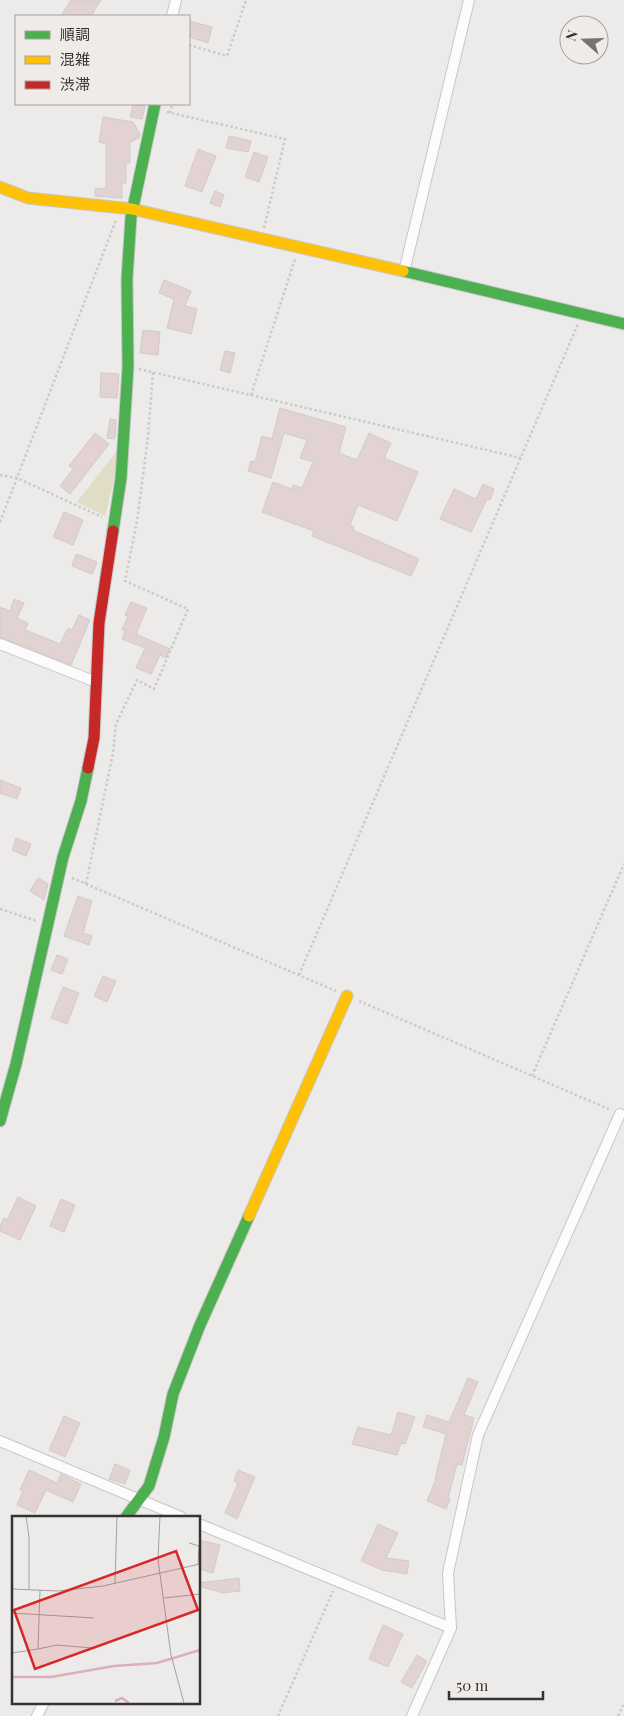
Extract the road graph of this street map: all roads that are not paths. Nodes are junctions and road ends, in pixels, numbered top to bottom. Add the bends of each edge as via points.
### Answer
1 (176, 0) edge
2 (469, 0) edge
3 (172, 15) edge
4 (154, 107) edge
5 (0, 187) edge
6 (132, 209) junction
7 (404, 272) junction
8 (624, 324) edge
9 (0, 644) edge
10 (96, 682) junction
11 (347, 996) road end
12 (620, 1114) road end
13 (0, 1121) edge
14 (0, 1441) edge
15 (138, 1500) junction
16 (127, 1516) edge
17 (178, 1516) edge
18 (200, 1524) edge
19 (451, 1628) junction
20 (43, 1704) edge
21 (38, 1716) edge
22 (412, 1716) edge

1 - 3 street
2 - 7 street
4 - 6 street
5 - 6 street via 28,198
6 - 7 street
6 - 10 street via 121,478 99,623
7 - 8 street
9 - 10 street
10 - 13 street via 94,738 81,801 59,873
11 - 15 street via 200,1325 172,1394 164,1437 149,1486
12 - 19 street via 478,1435 448,1573
14 - 15 street
15 - 16 street
15 - 17 street
18 - 19 street
19 - 22 street
20 - 21 street

